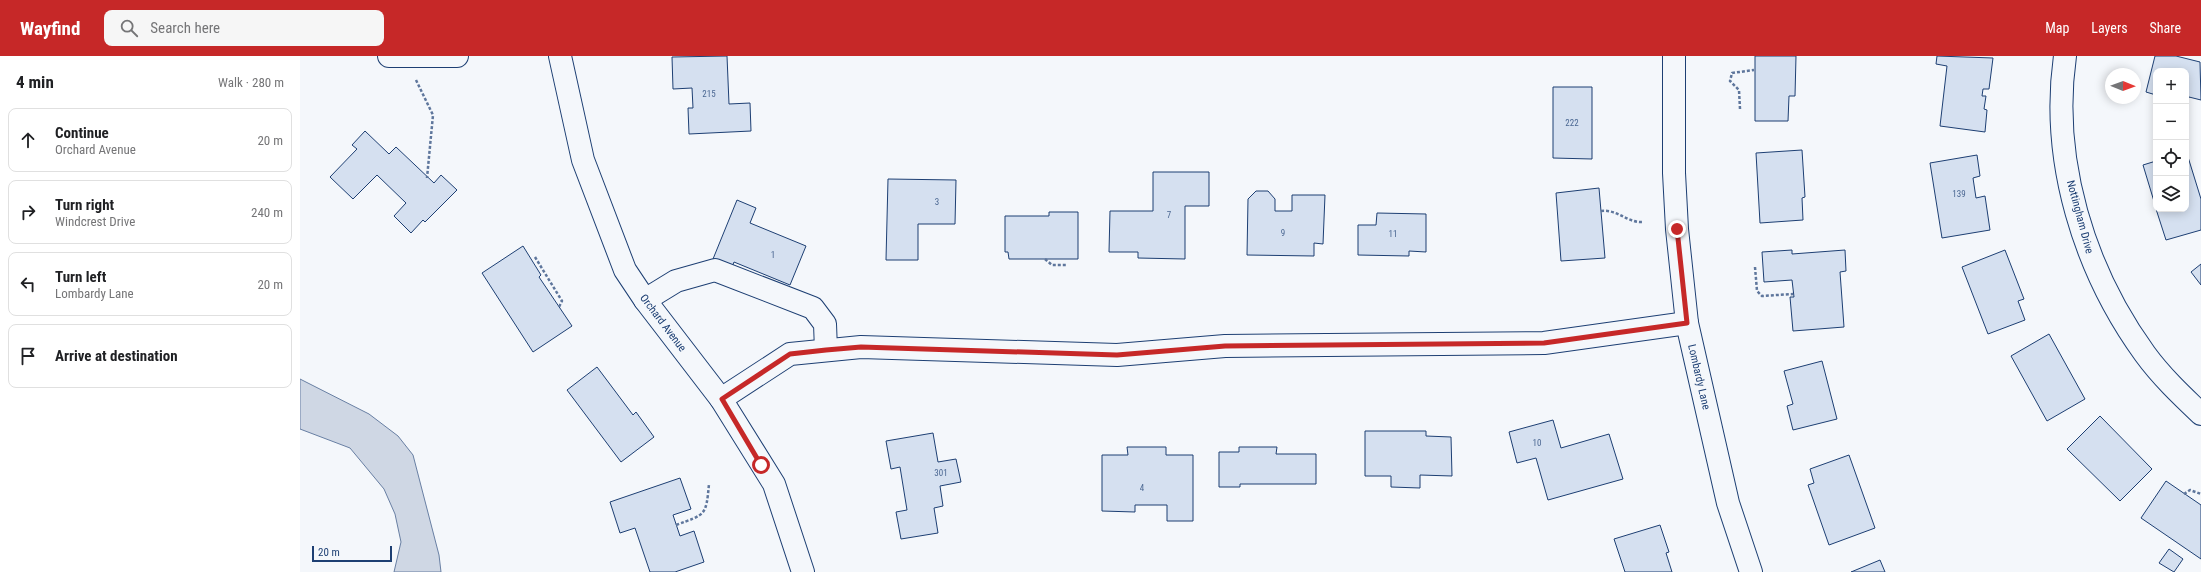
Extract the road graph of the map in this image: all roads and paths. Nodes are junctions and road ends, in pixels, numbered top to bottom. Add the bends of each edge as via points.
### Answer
1 (390, 56) edge
2 (457, 56) edge
3 (560, 56) edge
4 (1674, 56) edge
5 (2065, 56) edge
6 (414, 57) junction
7 (1754, 70) dead end
8 (1740, 108) dead end
9 (428, 178) dead end
10 (1601, 210) dead end
11 (1643, 222) dead end
12 (535, 257) dead end
13 (1044, 259) dead end
14 (1067, 265) dead end
15 (1755, 267) dead end
16 (1793, 294) dead end
17 (645, 300) junction
18 (559, 307) dead end
19 (1687, 323) junction
20 (826, 350) junction
21 (722, 399) junction
22 (2201, 414) edge
23 (709, 484) dead end
24 (2184, 494) dead end
25 (2201, 494) edge
26 (676, 525) dead end
27 (803, 572) edge
28 (1751, 572) edge

1 - 6 street
2 - 6 street
3 - 17 street, Orchard Avenue via 583,160 625,270
4 - 19 street, Lombardy Lane via 1677,229
5 - 22 street, Nottingham Drive via 2062,86 2067,167 2082,232 2091,258 2102,284 2145,354
6 - 9 path via 415,79 433,115
7 - 8 path via 1732,73 1730,81 1739,90
10 - 11 path via 1615,211 1634,222
12 - 18 path via 562,301
13 - 14 path via 1052,265
15 - 16 path via 1757,291 1762,296
17 - 20 street via 676,281 715,270 813,308 825,324
17 - 21 street, Orchard Avenue
19 - 20 street via 1544,343 1225,346 1117,355 861,347
19 - 28 street, Lombardy Lane via 1728,503
20 - 21 street via 790,354
21 - 27 street, Orchard Avenue via 774,484
23 - 26 path via 707,508 700,516
24 - 25 path via 2190,490

